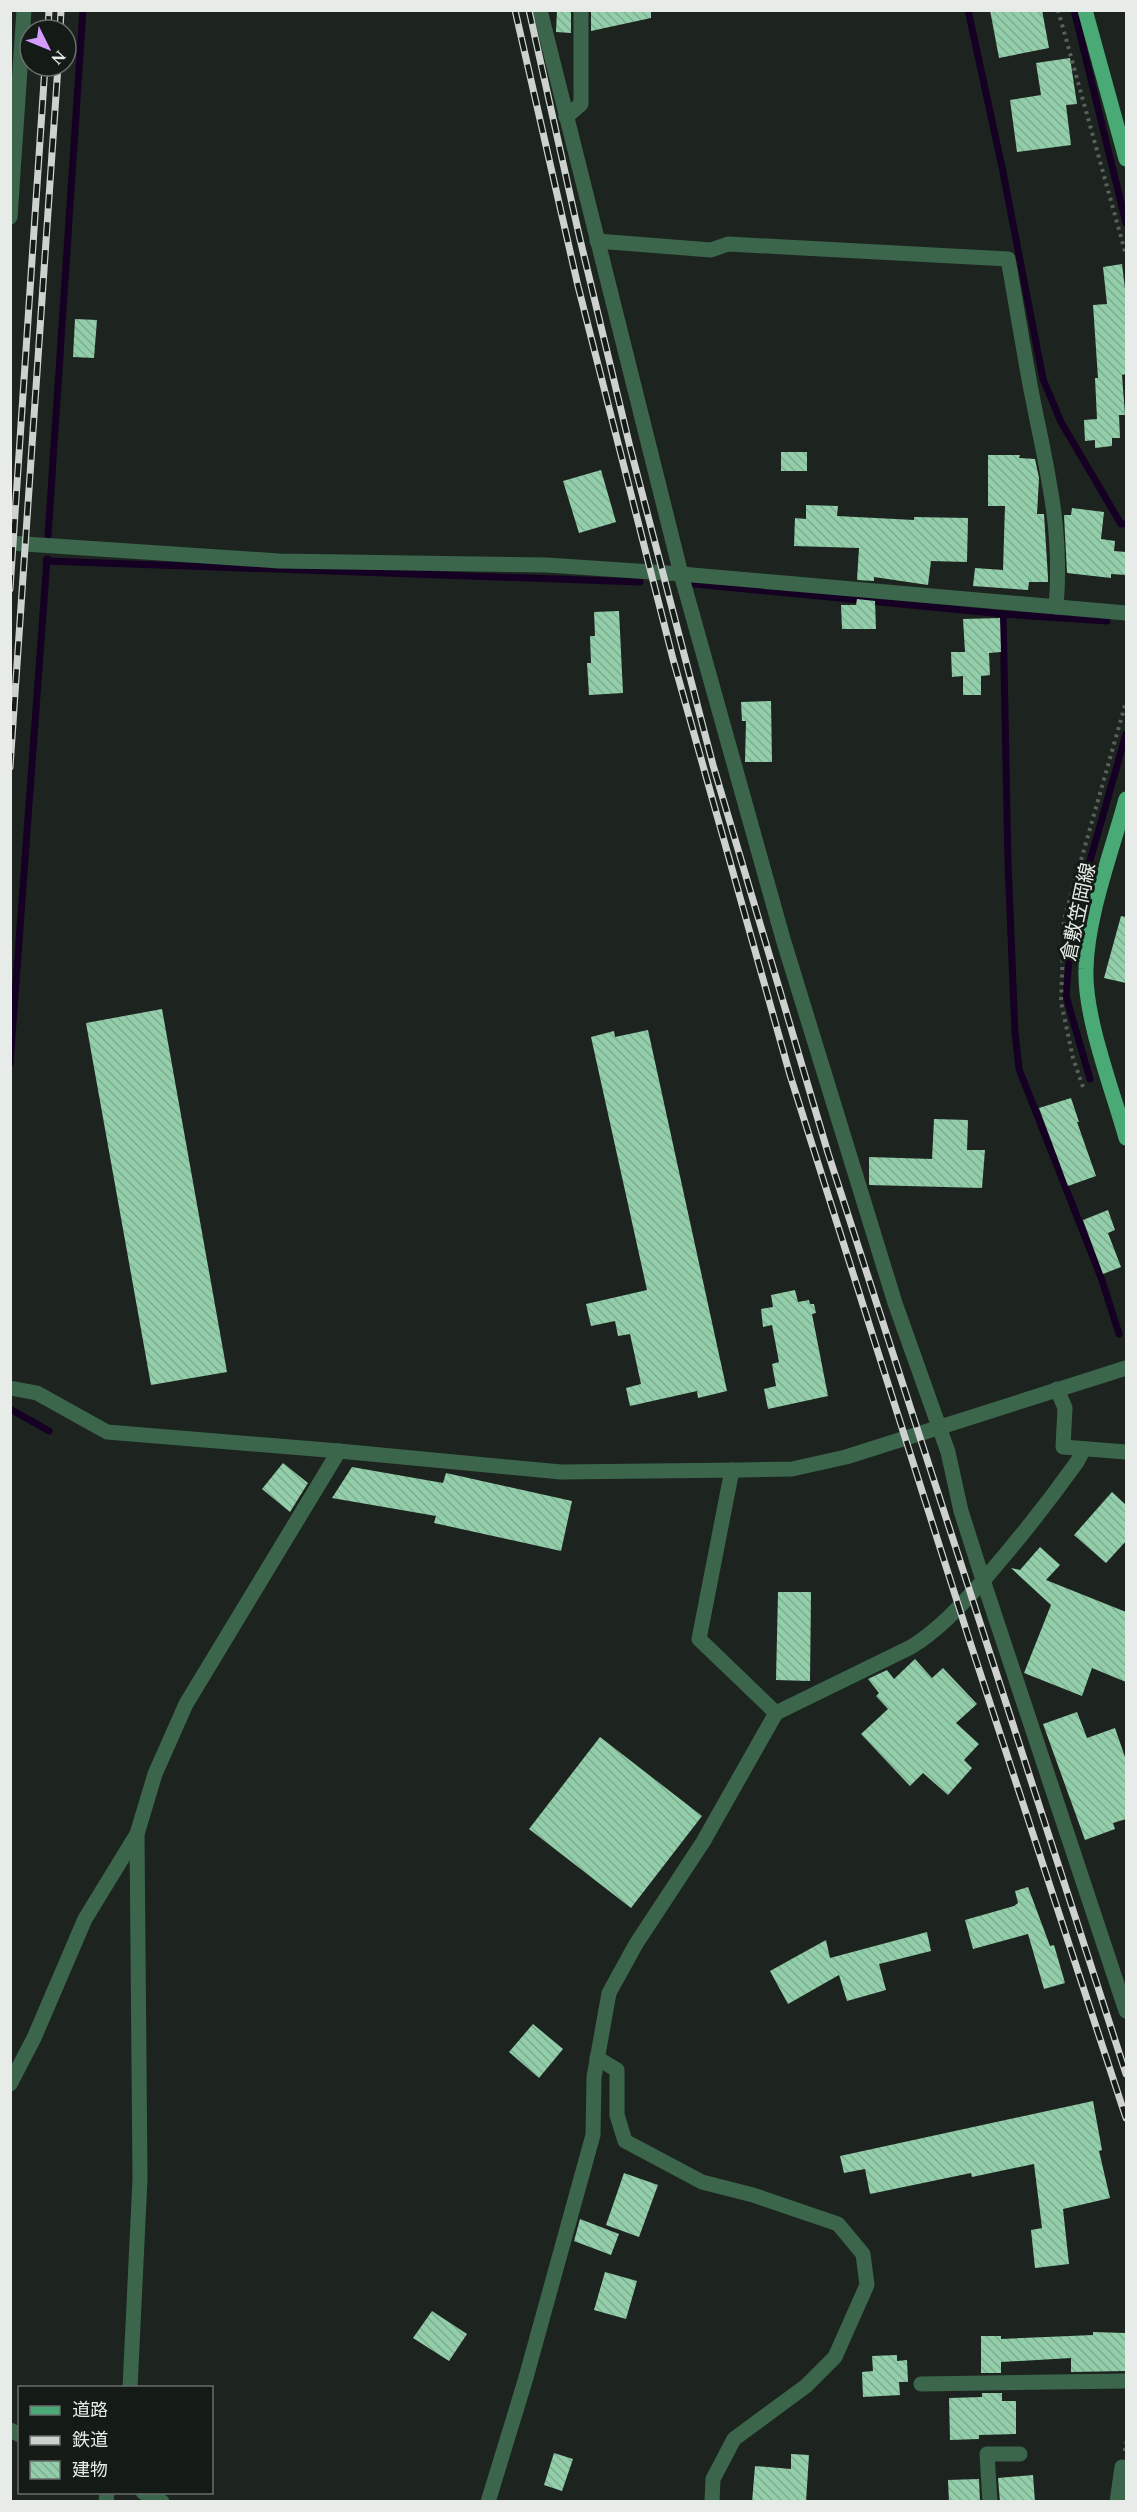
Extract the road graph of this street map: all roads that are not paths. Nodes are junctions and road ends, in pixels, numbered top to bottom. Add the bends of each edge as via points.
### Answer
1 (24, 10) edge
2 (540, 10) edge
3 (581, 10) edge
4 (1085, 10) edge
5 (566, 117) junction
6 (1126, 159) edge
7 (10, 217) edge
8 (597, 241) junction
9 (10, 543) edge
10 (681, 574) junction
11 (1056, 607) junction
12 (1126, 614) edge
13 (1126, 799) edge
14 (1126, 1138) edge
15 (1126, 1368) edge
16 (10, 1388) edge
17 (1057, 1389) junction
18 (940, 1427) junction
19 (1084, 1449) junction
20 (339, 1450) junction
21 (1126, 1452) edge
22 (732, 1470) junction
23 (983, 1580) junction
24 (776, 1713) junction
25 (137, 1833) junction
26 (1126, 2012) edge
27 (597, 2058) junction
28 (10, 2084) edge
29 (1126, 2381) edge
30 (921, 2384) dead end
31 (130, 2386) edge
32 (1020, 2454) dead end
33 (1122, 2467) dead end
34 (145, 2494) edge
35 (162, 2502) edge
36 (488, 2502) edge
37 (712, 2502) edge
38 (990, 2502) edge
39 (1117, 2502) edge

1 - 7 street
2 - 5 street
3 - 5 street via 581,104
4 - 6 main road
5 - 8 street
8 - 10 street
8 - 11 street via 711,249 728,244 1008,259 1052,487 1059,576
9 - 10 street via 279,561 547,565
10 - 11 street
10 - 18 street via 786,950 895,1303
11 - 12 street
13 - 14 main road, 倉敷笠岡線 via 1093,918 1085,969 1092,1019
15 - 17 street
16 - 20 street via 37,1393 107,1432
17 - 18 street
17 - 19 street via 1065,1408 1063,1447
18 - 22 street via 846,1457 792,1469
18 - 23 street
19 - 21 street
19 - 23 street via 1046,1505
20 - 22 street via 561,1472
20 - 25 street via 186,1704 155,1774
22 - 24 street via 699,1639
23 - 24 street via 947,1621 911,1647
23 - 26 street
24 - 27 street via 703,1842 609,1993
25 - 28 street via 85,1919
25 - 31 street via 140,2179
27 - 36 street via 593,2135
27 - 37 street via 617,2070 617,2115 625,2141 702,2182 753,2194 838,2224 863,2254 867,2285 835,2357 806,2386 734,2439 713,2479
29 - 30 street
32 - 38 street via 987,2454
33 - 39 street
34 - 35 street

